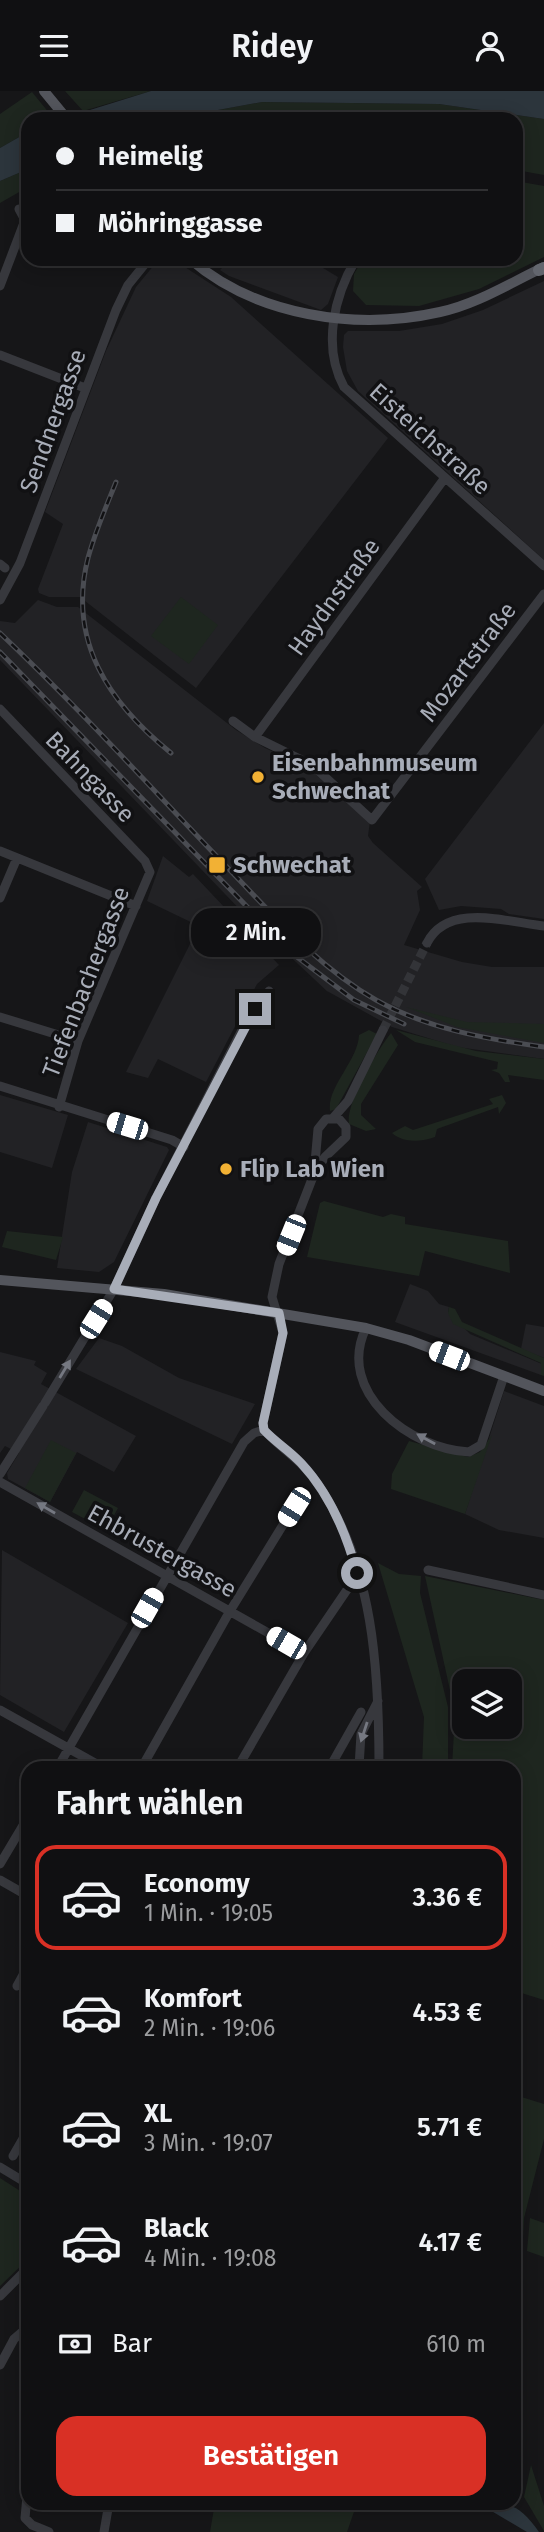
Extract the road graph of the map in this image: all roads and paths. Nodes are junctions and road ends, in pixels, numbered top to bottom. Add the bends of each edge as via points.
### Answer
1 (44, 91) edge
2 (61, 112) edge
3 (19, 209) dead end
4 (21, 213) edge
5 (21, 231) edge
6 (143, 266) edge
7 (200, 266) edge
8 (352, 266) edge
9 (542, 268) edge
10 (0, 286) edge
11 (335, 318) junction
12 (0, 355) edge
13 (85, 388) junction
14 (444, 479) junction
15 (544, 566) edge
16 (544, 594) edge
17 (0, 600) edge
18 (0, 709) edge
19 (233, 721) dead end
20 (255, 737) junction
21 (0, 851) edge
22 (17, 858) junction
23 (150, 872) joint
24 (0, 898) edge
25 (136, 906) junction
26 (544, 926) edge
27 (427, 943) tunnel mouth
28 (269, 991) dead end
29 (0, 1017) edge
30 (383, 1030) tunnel mouth
31 (78, 1041) junction
32 (0, 1086) edge
33 (348, 1101) junction
34 (59, 1107) junction
35 (333, 1118) junction
36 (343, 1123) junction
37 (318, 1138) junction
38 (184, 1147) junction
39 (335, 1147) junction
40 (314, 1174) junction
41 (0, 1280) edge
42 (114, 1289) junction
43 (279, 1313) junction
44 (366, 1328) junction
45 (504, 1376) junction
46 (544, 1391) edge
47 (264, 1430) junction
48 (0, 1474) edge
49 (0, 1482) edge
50 (294, 1507) dead end
51 (428, 1570) dead end
52 (169, 1577) junction
53 (353, 1581) dead end
54 (544, 1595) edge
55 (230, 1611) junction
56 (304, 1653) junction
57 (379, 1699) junction
58 (0, 1710) edge
59 (361, 1712) dead end
60 (69, 1749) junction
61 (62, 1761) edge
62 (91, 1761) edge
63 (145, 1761) edge
64 (241, 1761) edge
65 (333, 1761) edge
66 (359, 1761) edge
67 (379, 1761) edge
68 (21, 1829) edge
69 (0, 1864) edge
70 (0, 1880) edge
71 (21, 1892) edge
72 (21, 1979) edge
73 (17, 1986) dead end
74 (21, 2142) edge
75 (13, 2156) dead end
76 (0, 2167) edge
77 (21, 2180) edge
78 (21, 2275) edge
79 (0, 2295) edge
80 (21, 2333) edge
81 (0, 2365) edge
82 (24, 2510) edge
83 (108, 2510) edge
84 (49, 2532) edge
85 (104, 2532) edge

1 - 2 main road
3 - 4 street
5 - 10 street
6 - 13 street, Sendnergasse via 128,285
7 - 11 main road via 227,286 258,299
8 - 11 street, Eisteichstraße via 343,281
9 - 11 main road via 441,312 394,319
11 - 14 street, Eisteichstraße via 334,357 344,387
12 - 13 street
13 - 17 street, Sendnergasse via 20,563
14 - 15 street, Eisteichstraße
14 - 20 street, Haydnstraße
16 - 20 street, Mozartstraße via 372,820 312,765
18 - 23 street, Bahngasse via 145,861
19 - 20 street
21 - 22 street
22 - 24 street
22 - 25 street
23 - 25 street, Tiefenbachergasse
25 - 31 street, Tiefenbachergasse
26 - 27 street via 452,919 436,929
28 - 38 street via 241,1032
29 - 31 street
30 - 33 street
31 - 34 street, Tiefenbachergasse
32 - 34 street
33 - 35 street
33 - 36 street
34 - 38 street
35 - 36 street
35 - 37 street via 321,1123
36 - 39 street via 346,1137
37 - 39 street via 325,1146
37 - 40 street
38 - 42 street
39 - 40 street
40 - 43 street via 279,1263 272,1297
41 - 42 main road
42 - 43 main road
48 -> 42 street
43 - 44 main road
43 - 47 street via 283,1333
44 - 45 main road
45 -> 44 street via 481,1445 469,1452 438,1446 383,1414 369,1396 357,1349
45 - 46 main road
47 - 52 street via 244,1442
47 - 57 street via 317,1482 345,1532 368,1614
52 -> 49 street, Ehbrustergasse
50 - 55 street
51 - 54 street
52 - 55 street, Ehbrustergasse
52 - 60 street via 160,1585
53 - 56 street
55 - 56 street, Ehbrustergasse
55 - 63 street
56 - 64 street
57 -> 66 street via 361,1734
57 - 67 street
58 - 60 street
59 - 65 street
60 - 61 street
60 - 62 street
68 - 69 street
70 - 71 street
72 - 73 street
74 - 75 street
76 - 77 street
78 - 79 street
80 - 81 street
82 - 84 street via 26,2521
83 - 85 street

